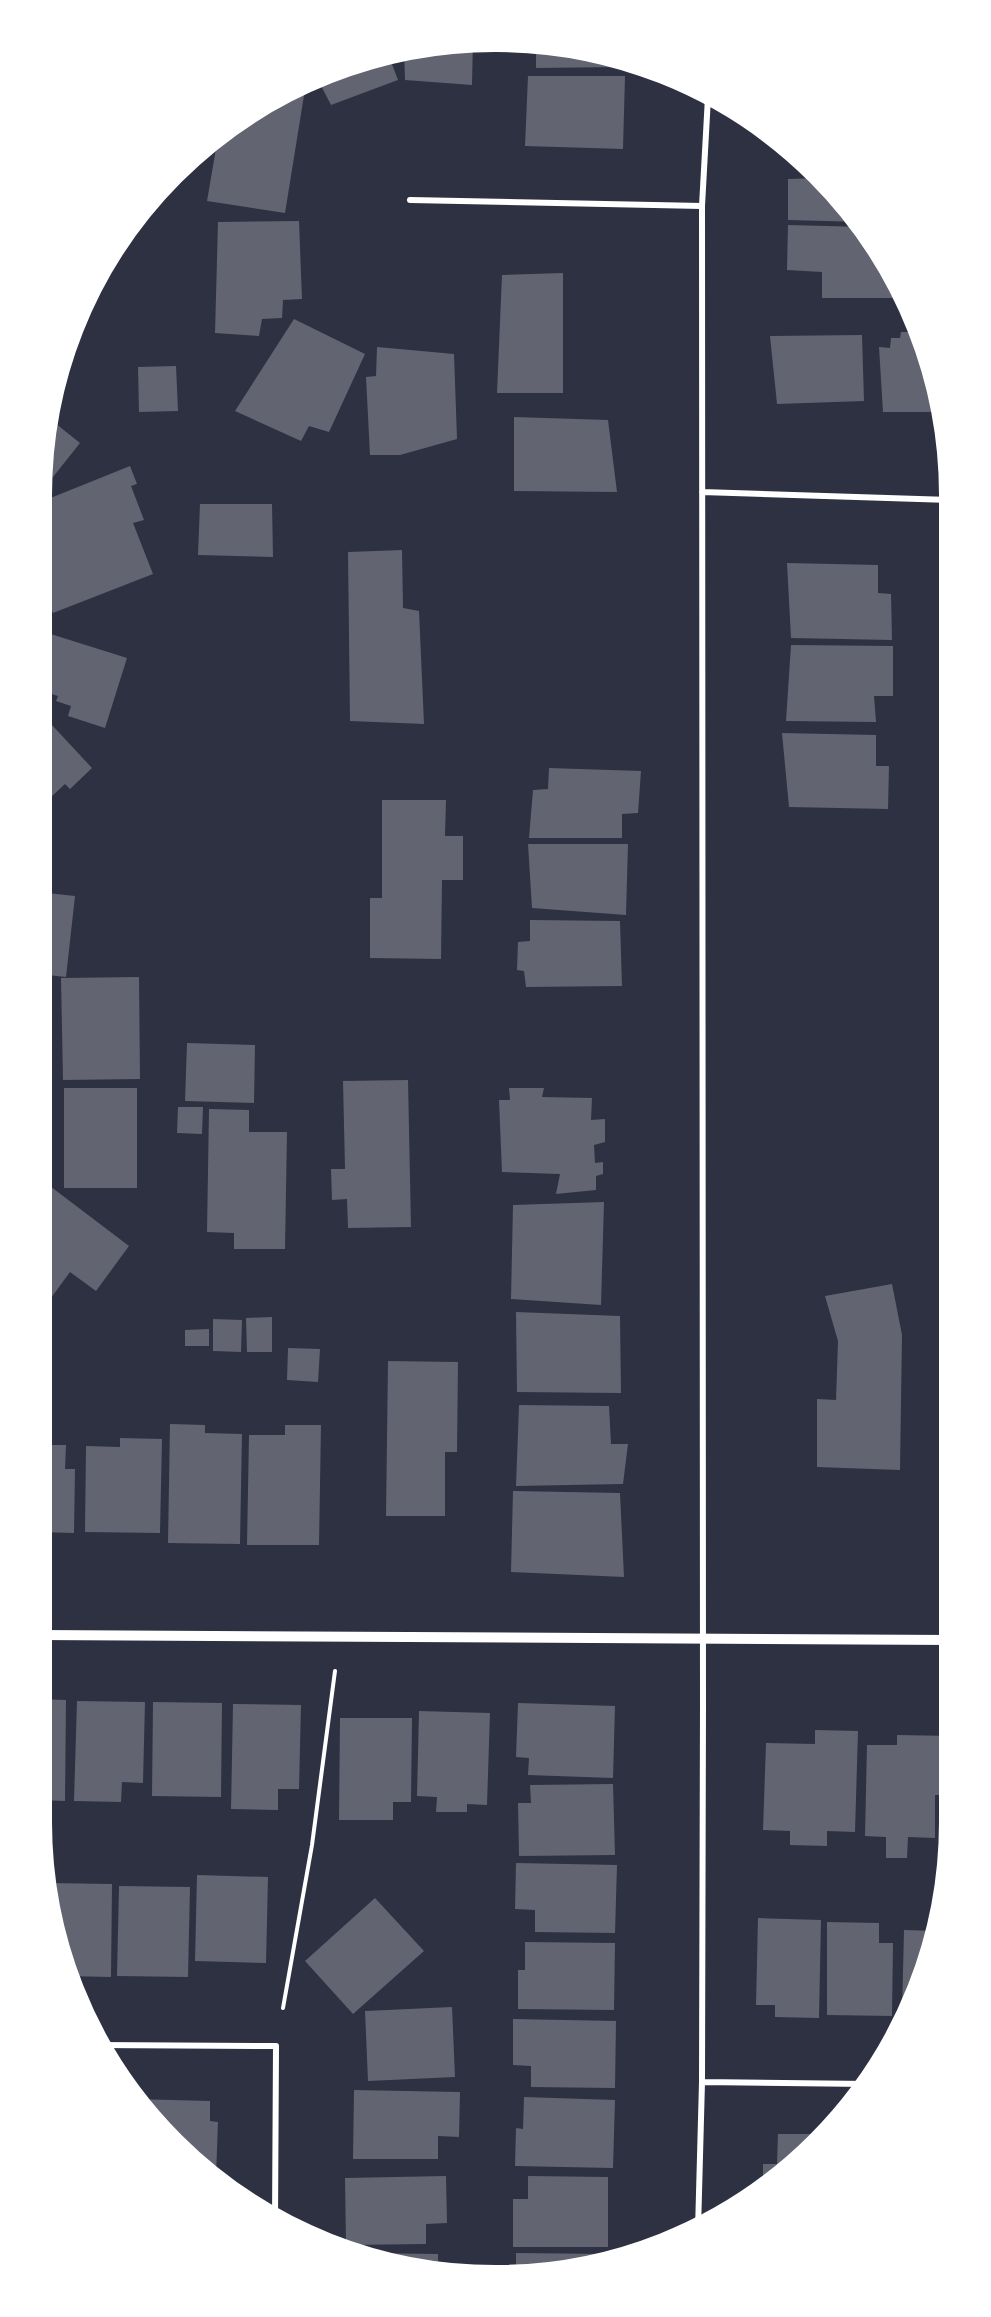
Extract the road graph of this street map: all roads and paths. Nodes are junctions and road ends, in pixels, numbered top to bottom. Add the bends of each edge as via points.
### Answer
1 (708, 102) edge
2 (410, 200) dead end
3 (702, 206) junction
4 (702, 492) junction
5 (943, 500) edge
6 (48, 1635) edge
7 (703, 1638) junction
8 (943, 1640) edge
9 (335, 1671) dead end
10 (283, 2008) dead end
11 (108, 2045) edge
12 (702, 2082) junction
13 (858, 2084) edge
14 (275, 2211) edge
15 (698, 2220) edge

1 - 3 street
2 - 3 street
3 - 4 street
4 - 5 street
4 - 7 street
6 - 7 street
7 - 8 street
7 - 12 street
9 - 10 path via 312,1845
11 - 14 street via 276,2046
12 - 13 street
12 - 15 street

